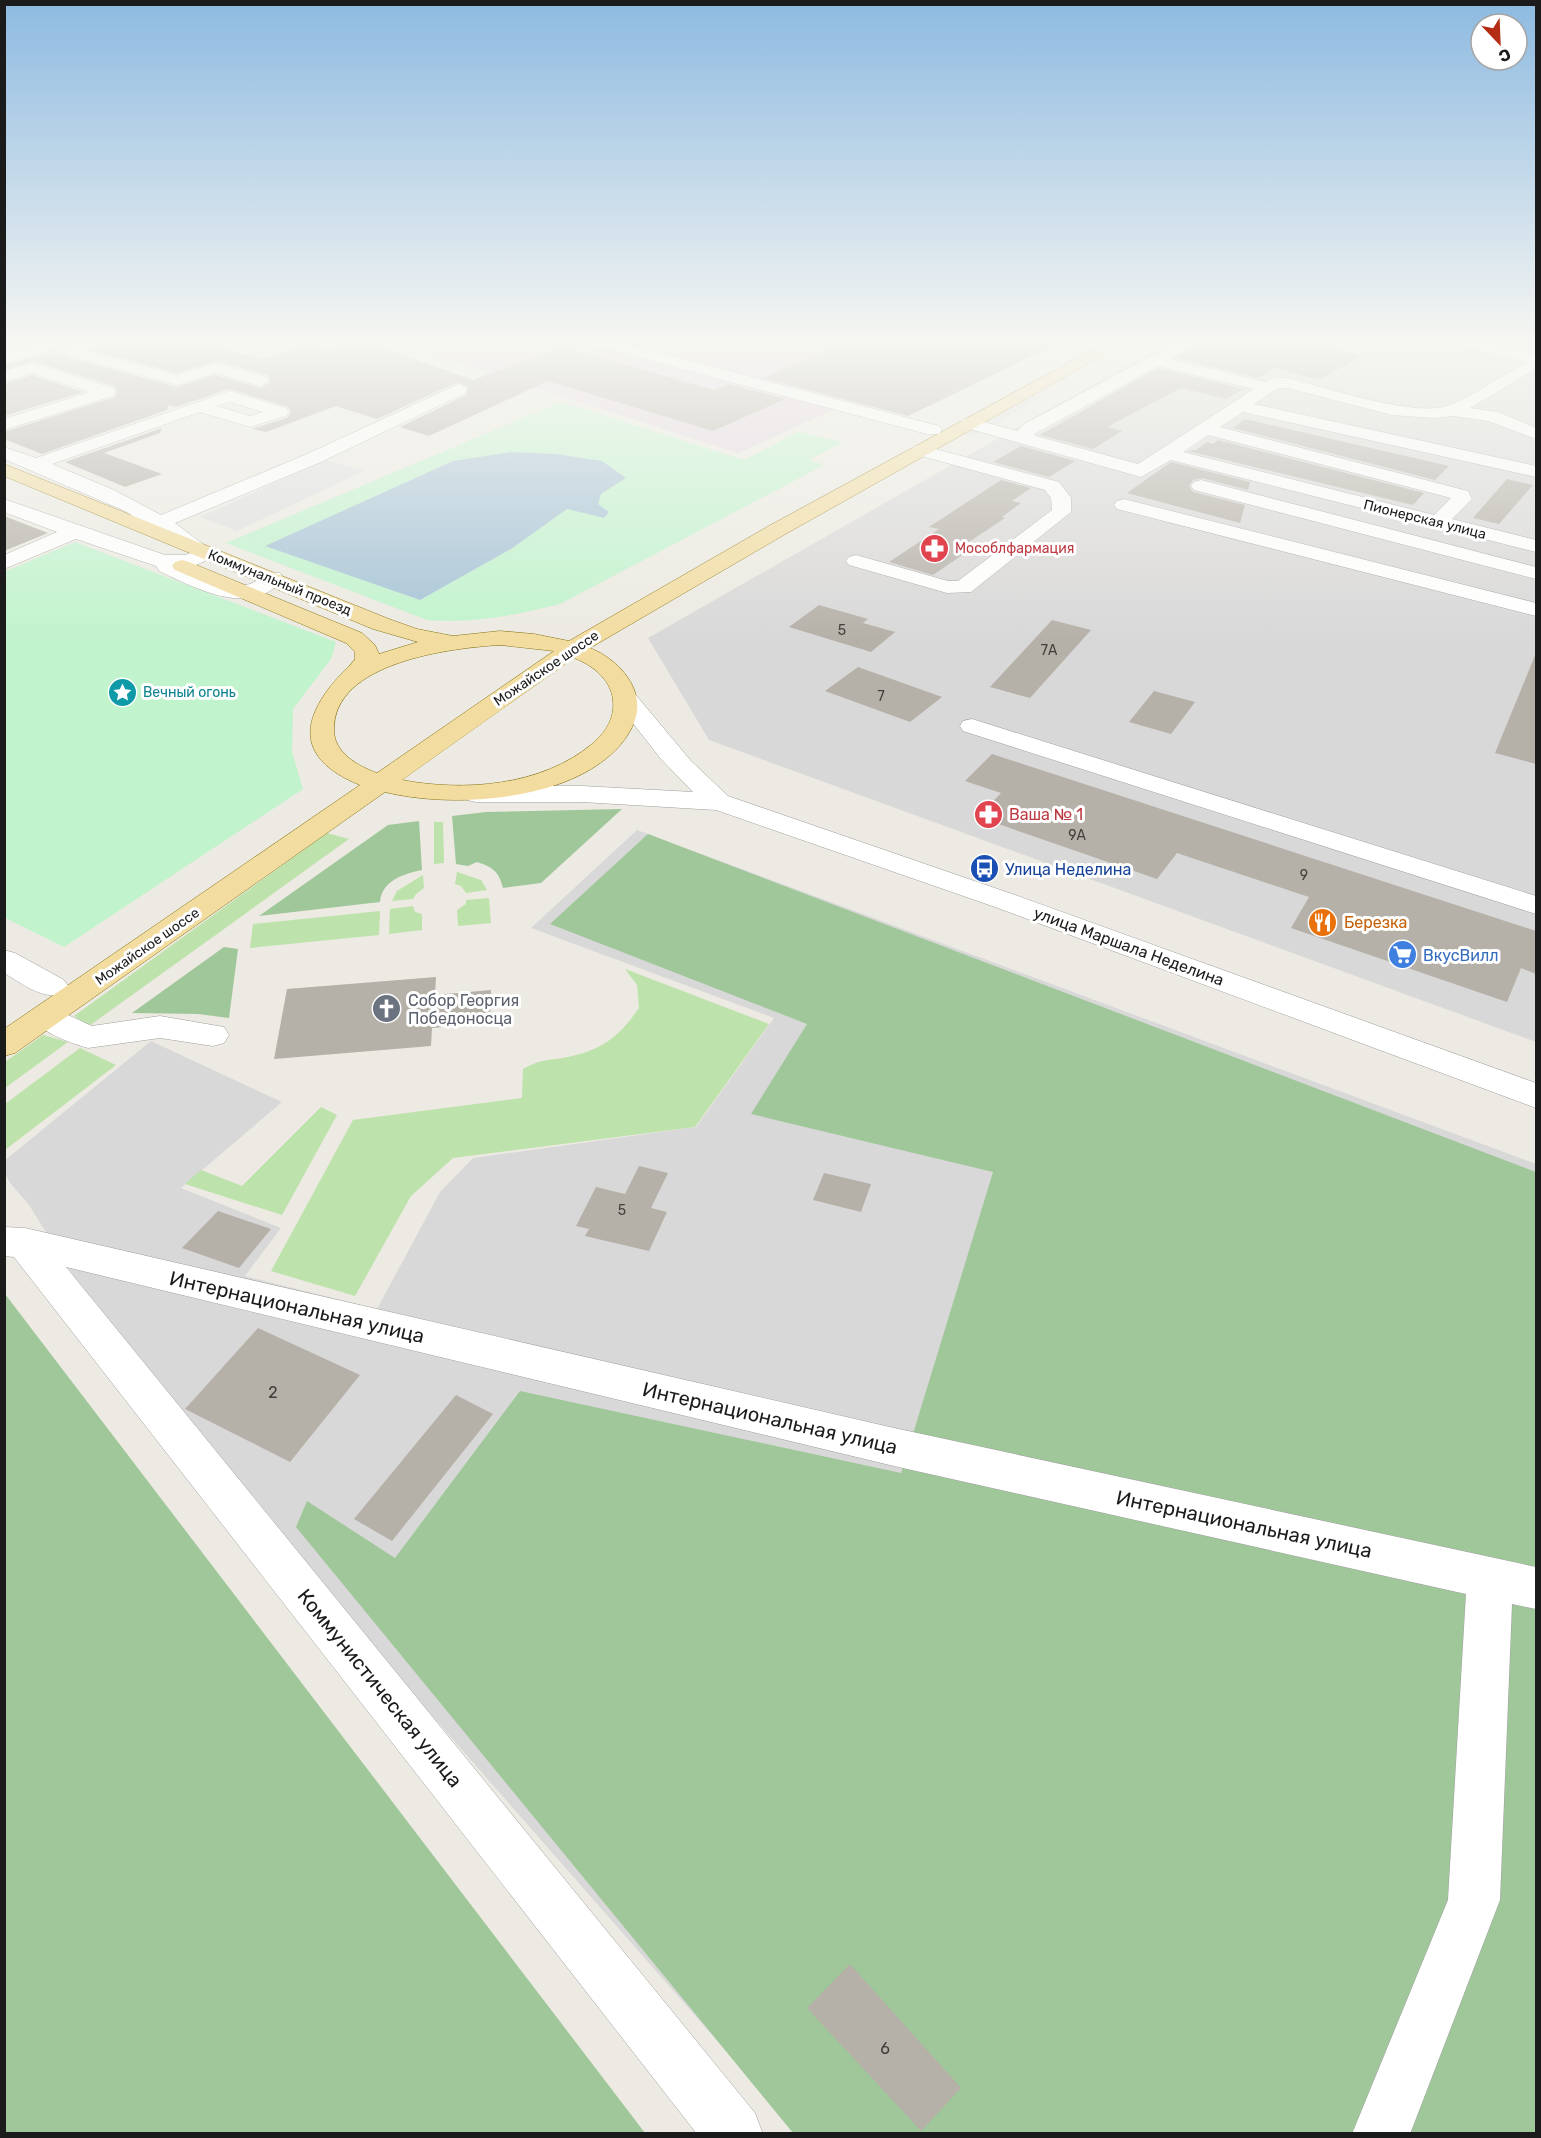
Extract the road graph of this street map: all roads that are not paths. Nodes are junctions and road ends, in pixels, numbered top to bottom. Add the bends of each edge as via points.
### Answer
1 (99, 442) edge
2 (348, 442) edge
3 (912, 442) edge
4 (935, 442) edge
5 (1041, 442) edge
6 (1186, 442) edge
7 (1255, 442) edge
8 (1403, 442) edge
9 (920, 450) junction
10 (4, 452) edge
11 (1168, 454) junction
12 (1104, 460) junction
13 (36, 464) junction
14 (4, 469) edge
15 (1141, 471) junction
16 (1536, 471) edge
17 (1163, 476) dead end
18 (1186, 482) dead end
19 (1052, 486) junction
20 (4, 489) edge
21 (4, 505) edge
22 (1124, 505) dead end
23 (161, 522) junction
24 (1438, 522) junction
25 (75, 532) junction
26 (1536, 546) edge
27 (123, 548) junction
28 (199, 548) junction
29 (169, 560) junction
30 (856, 561) dead end
31 (4, 563) edge
32 (197, 572) junction
33 (1536, 573) edge
34 (272, 578) junction
35 (242, 591) junction
36 (1536, 610) edge
37 (467, 640) junction
38 (562, 647) junction
39 (354, 677) junction
40 (626, 699) junction
41 (972, 726) dead end
42 (370, 779) junction
43 (465, 794) junction
44 (719, 802) junction
45 (1536, 905) edge
46 (4, 960) edge
47 (50, 1002) junction
48 (4, 1020) edge
49 (213, 1035) dead end
50 (4, 1045) edge
51 (1536, 1096) edge
52 (15, 1242) edge
53 (1513, 1583) edge
54 (734, 2133) edge
55 (1381, 2133) edge

1 - 13 street
2 - 23 street
3 - 38 main road, Можайское шоссе via 685,566
4 - 9 main road, Можайское шоссе
5 - 12 street
6 - 11 street
7 - 24 street via 1461,495 1462,499
8 - 16 street
9 - 19 street
9 - 38 main road, Можайское шоссе via 638,609
10 - 13 street, Коммунальный проезд
11 - 15 street
11 - 24 street, Пионерская улица
12 - 15 street
12 - 19 street
13 - 23 street, Коммунальный проезд
14 - 28 main road
15 - 17 street
18 - 33 street
19 - 30 street via 1063,504 1060,512 963,587 947,587
20 - 29 main road
21 - 25 street, Коммунальный проезд
22 - 36 street
23 - 28 street, Коммунальный проезд
24 - 26 street, Пионерская улица
25 - 27 street, Коммунальный проезд
25 - 31 street
27 - 32 street, Коммунальный проезд
27 - 35 street via 223,590
28 - 29 street via 202,554 195,559
28 - 34 main road, Коммунальный проезд
29 - 32 main road
32 - 35 main road, Коммунальный проезд
34 - 35 street via 264,586
34 - 37 main road, Коммунальный проезд via 414,635
35 - 39 main road, Коммунальный проезд via 363,644 367,660
37 - 38 main road via 500,638
37 - 39 main road via 405,652
38 - 40 main road via 607,668 620,683
38 - 42 main road, Можайское шоссе
39 - 42 main road via 332,697 321,720 324,743 340,764
40 - 43 main road via 623,720 614,734 585,761 530,783
40 - 44 street via 670,753
41 - 45 street
42 - 43 main road via 414,792
42 - 47 main road, Можайское шоссе
43 - 44 street via 582,794
44 - 51 street, улица Маршала Неделина via 1005,901
46 - 47 street
47 - 48 main road, Можайское шоссе
47 - 49 street via 88,1037 160,1027
47 - 50 main road, Можайское шоссе
52 - 53 street, Интернациональная улица via 894,1447
52 - 54 street, Коммунистическая улица
53 - 55 street via 1474,1900

